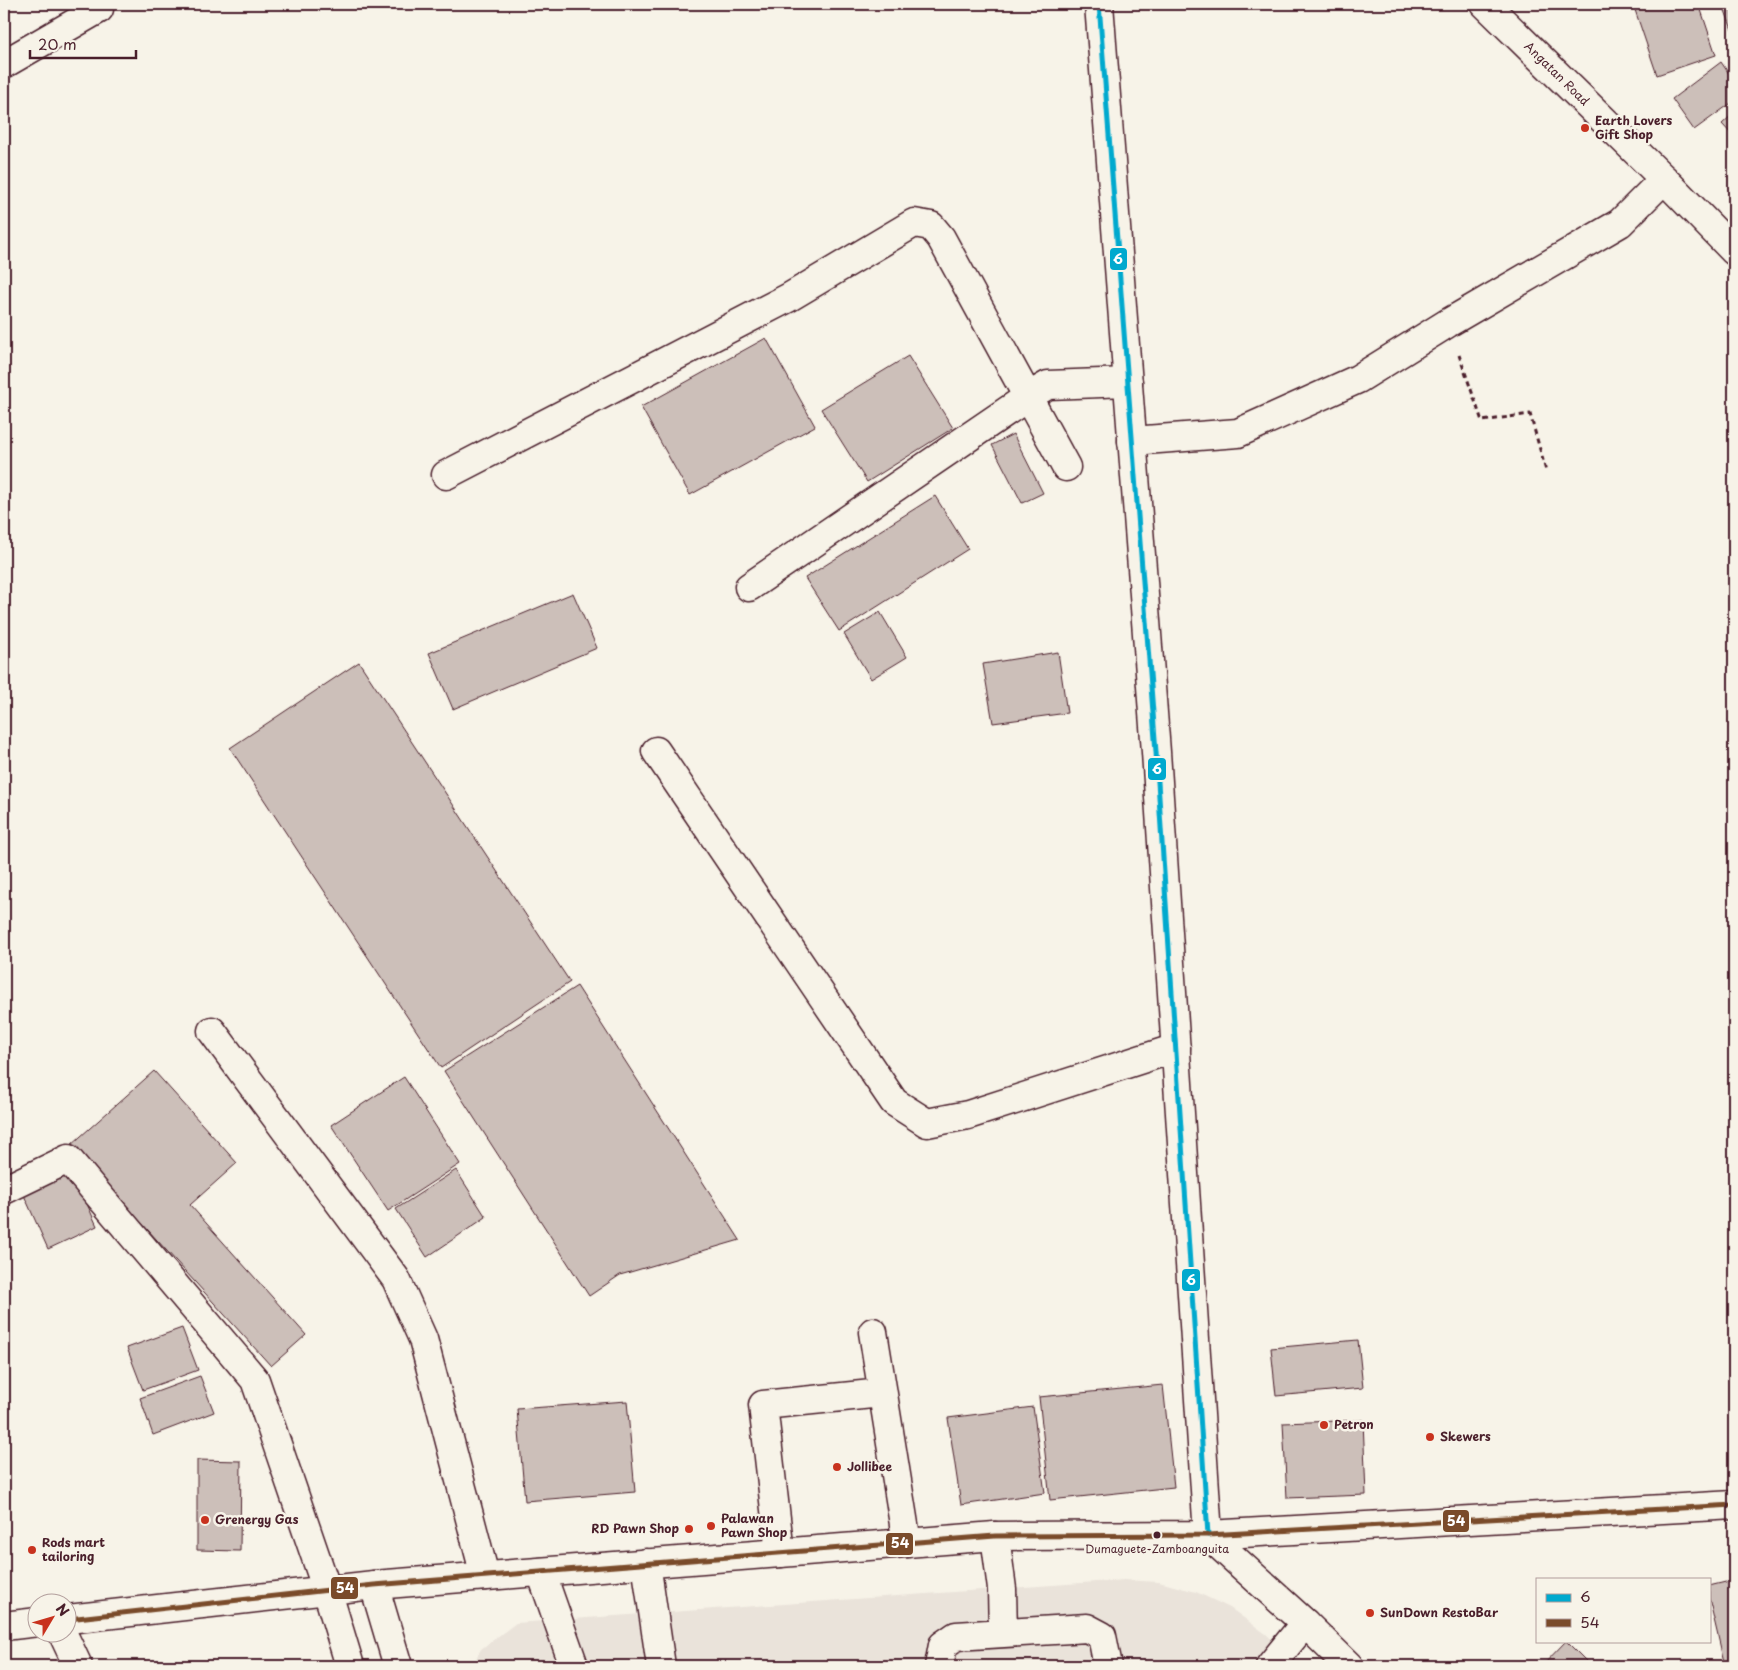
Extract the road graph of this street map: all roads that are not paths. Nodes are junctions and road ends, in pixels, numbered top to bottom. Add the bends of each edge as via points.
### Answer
1 (96, 4) edge
2 (1099, 4) edge
3 (1486, 4) edge
4 (4, 64) edge
5 (1664, 179) junction
6 (1734, 251) edge
7 (1128, 382) junction
8 (1029, 396) junction
9 (1132, 441) junction
10 (1066, 466) dead end
11 (446, 475) dead end
12 (749, 586) dead end
13 (656, 751) dead end
14 (212, 1031) dead end
15 (1176, 1048) junction
16 (4, 1190) edge
17 (873, 1332) dead end
18 (882, 1393) junction
19 (1734, 1505) edge
20 (1208, 1535) junction
21 (995, 1536) junction
22 (907, 1543) junction
23 (780, 1553) junction
24 (646, 1563) junction
25 (541, 1572) junction
26 (485, 1576) junction
27 (374, 1585) junction
28 (327, 1590) junction
29 (78, 1618) edge
30 (28, 1623) edge
31 (1305, 1623) junction
32 (4, 1626) edge
33 (1003, 1633) junction
34 (67, 1642) edge
35 (78, 1666) edge
36 (350, 1666) edge
37 (398, 1666) edge
38 (574, 1666) edge
39 (661, 1666) edge
40 (939, 1666) edge
41 (1108, 1666) edge
42 (1270, 1666) edge
43 (1349, 1666) edge

1 - 4 main road via 99,9
2 - 7 main road
3 - 5 main road, Angatan Road
5 - 6 main road, Angatan Road
5 - 9 main road via 1620,223 1358,379 1238,433
7 - 8 main road via 1048,386
7 - 9 main road
8 - 10 main road
8 - 11 main road via 941,238 931,226 914,223 788,298
8 - 12 main road
9 - 15 main road
13 - 15 main road via 894,1102 927,1124 968,1115
14 - 26 main road via 396,1279 423,1338
15 - 20 main road
16 - 28 main road via 68,1159 255,1380
17 - 18 main road
18 - 22 main road
18 - 23 main road via 763,1405
19 - 20 main road
20 - 21 main road
20 - 31 main road
21 - 22 main road
21 - 33 main road via 1002,1589
22 - 23 main road
23 - 24 main road
24 - 25 main road
24 - 39 main road
25 - 26 main road
25 - 38 main road
26 - 27 main road
27 - 28 main road
27 - 37 main road
28 - 29 main road
28 - 36 main road
30 - 32 main road
31 - 42 main road
31 - 43 main road
33 - 40 main road via 956,1636 943,1645
33 - 41 main road via 1088,1628 1102,1636
34 - 35 main road

